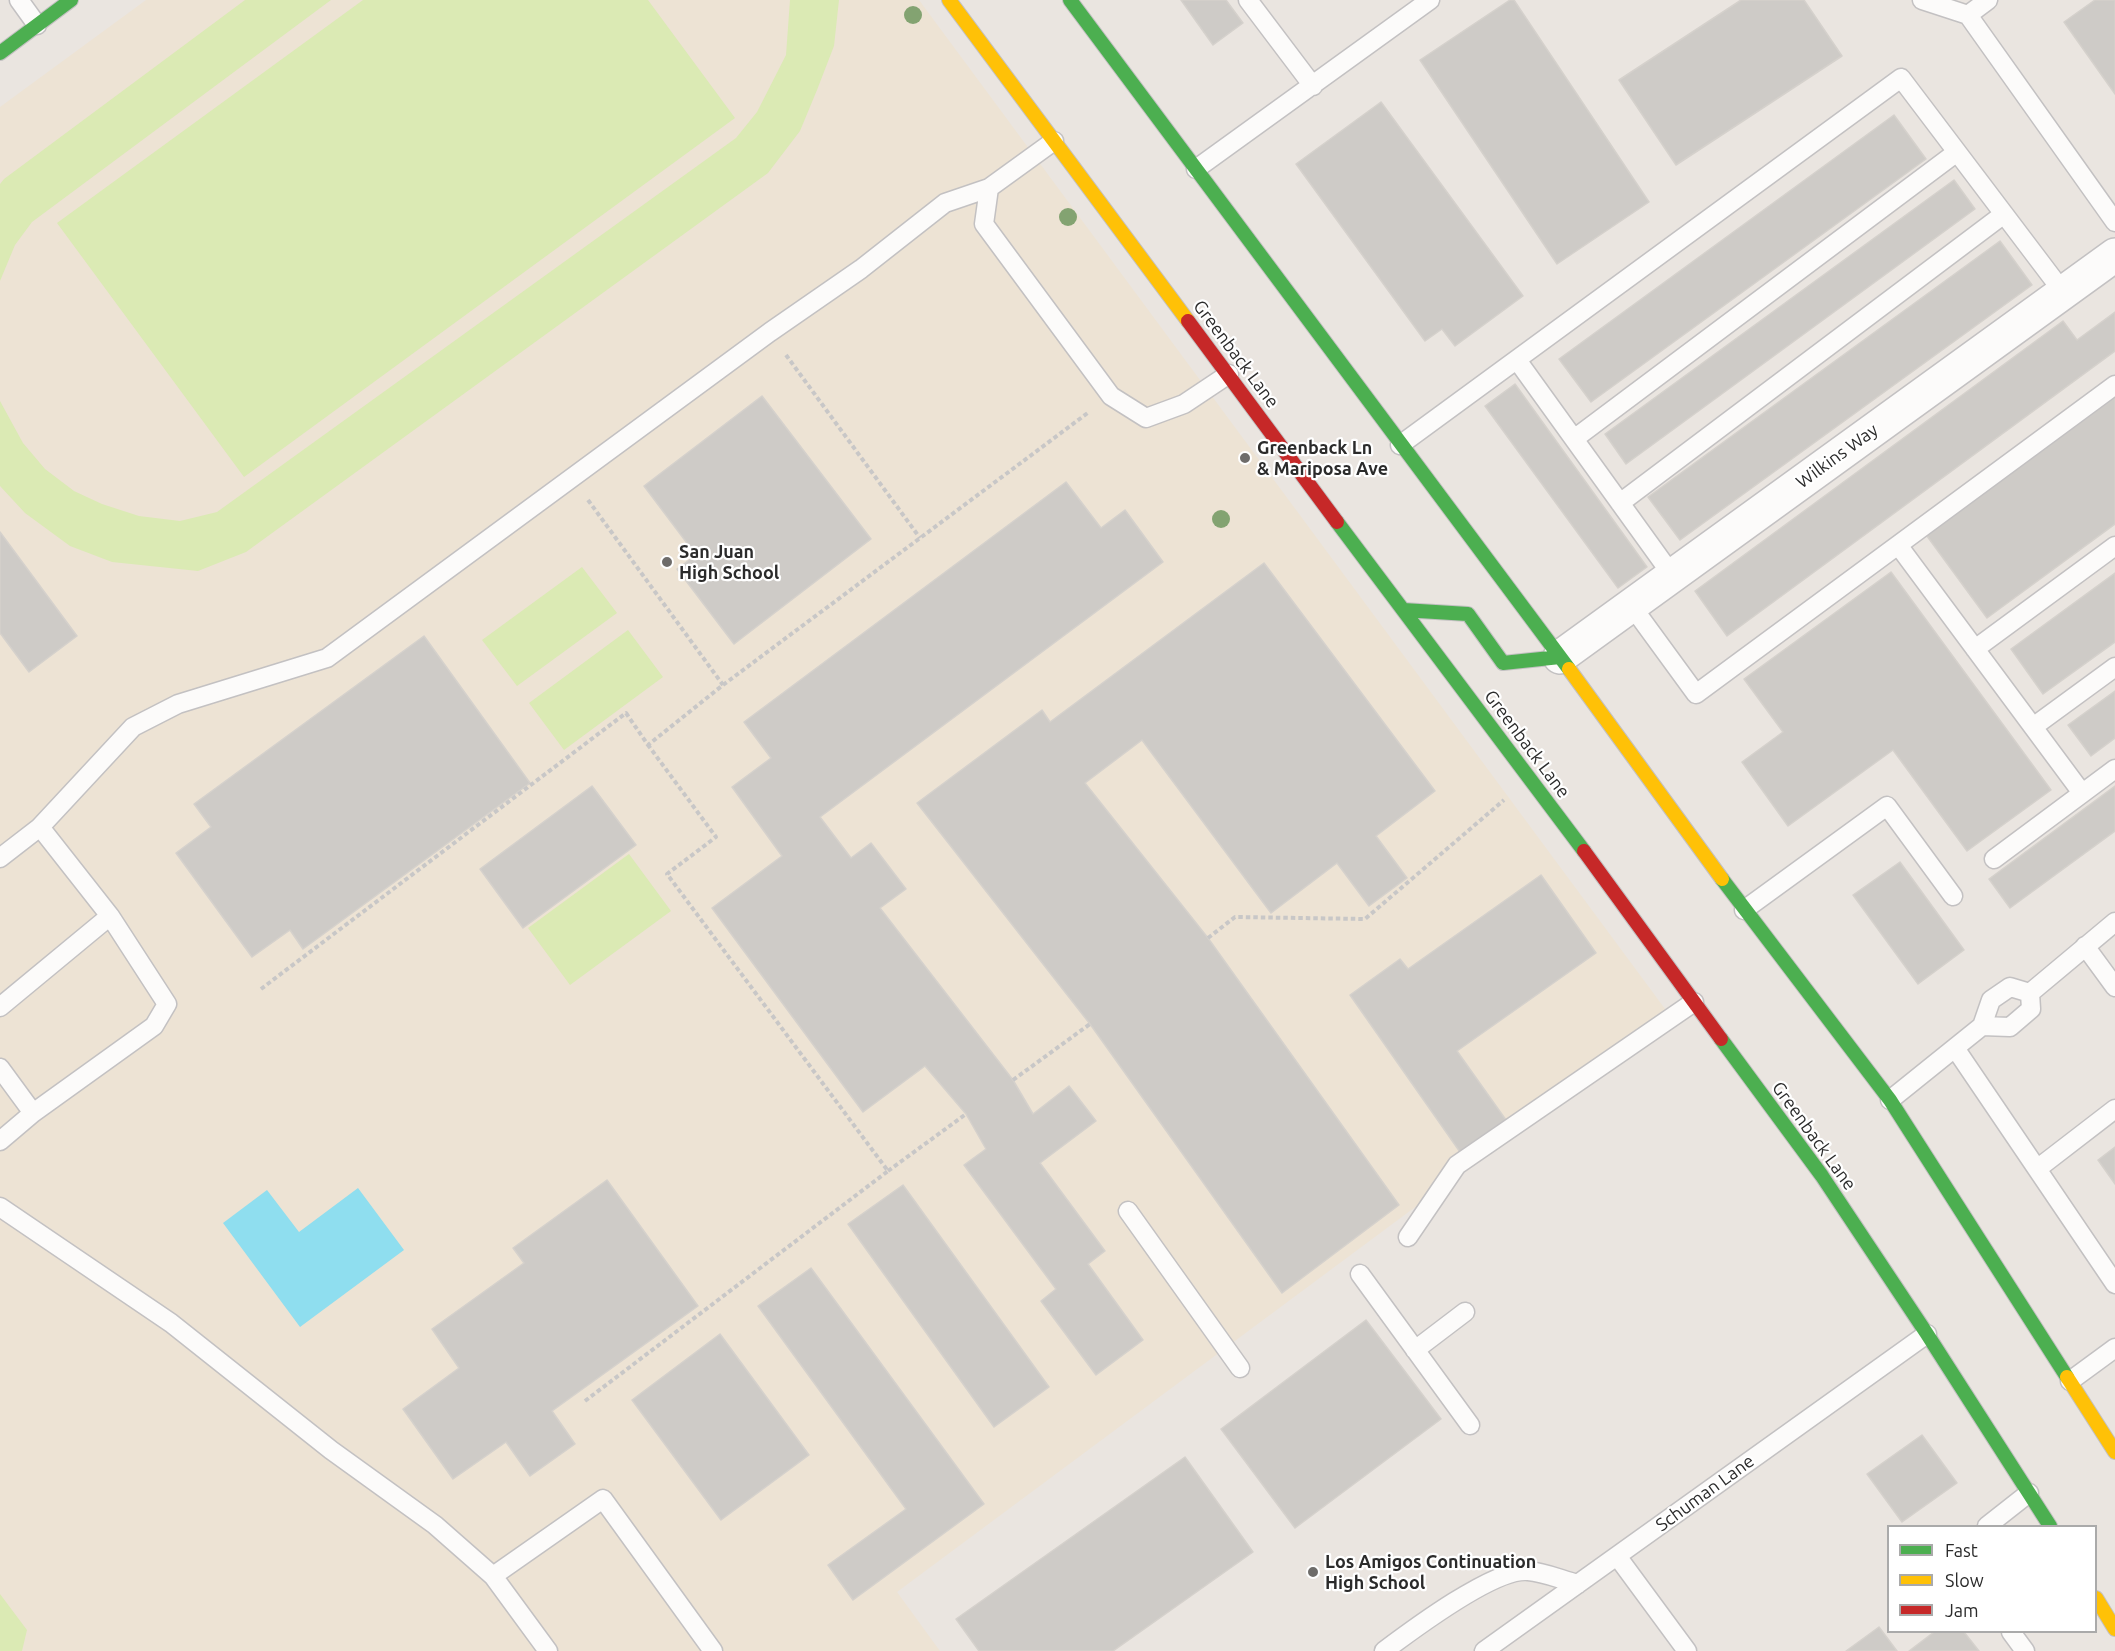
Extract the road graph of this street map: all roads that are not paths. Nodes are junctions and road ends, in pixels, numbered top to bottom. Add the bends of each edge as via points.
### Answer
1 (19, 0) edge
2 (71, 0) edge
3 (949, 0) edge
4 (1070, 0) edge
5 (1248, 0) edge
6 (1430, 0) edge
7 (1922, 0) edge
8 (1988, 0) edge
9 (1968, 15) junction
10 (37, 25) junction
11 (0, 52) edge
12 (1313, 86) junction
13 (1053, 141) junction
14 (1956, 152) junction
15 (1196, 169) junction
16 (989, 188) junction
17 (2004, 214) junction
18 (2115, 222) edge
19 (2115, 255) edge
20 (2063, 292) junction
21 (1517, 360) junction
22 (1229, 374) junction
23 (2115, 385) edge
24 (1574, 439) junction
25 (1400, 445) junction
26 (1620, 504) junction
27 (1898, 545) junction
28 (2115, 546) edge
29 (1672, 575) junction
30 (1631, 605) junction
31 (1403, 610) junction
32 (1975, 649) junction
33 (1560, 657) junction
34 (2115, 667) edge
35 (2033, 727) junction
36 (2115, 768) edge
37 (2082, 793) junction
38 (40, 827) junction
39 (0, 858) edge
40 (1994, 859) dead end
41 (1953, 896) dead end
42 (1744, 910) junction
43 (110, 916) junction
44 (2115, 922) edge
45 (2085, 946) junction
46 (2115, 987) edge
47 (2030, 993) junction
48 (1694, 1002) junction
49 (0, 1007) edge
50 (1982, 1026) junction
51 (1955, 1048) junction
52 (0, 1068) edge
53 (1890, 1100) junction
54 (2115, 1109) edge
55 (33, 1113) junction
56 (0, 1141) edge
57 (2037, 1169) junction
58 (0, 1207) edge
59 (1128, 1211) dead end
60 (1408, 1237) dead end
61 (1360, 1274) dead end
62 (2115, 1284) edge
63 (1465, 1312) dead end
64 (1927, 1334) junction
65 (2115, 1348) edge
66 (1415, 1350) junction
67 (1240, 1368) dead end
68 (2070, 1381) junction
69 (1470, 1425) dead end
70 (2115, 1452) edge
71 (2029, 1493) junction
72 (1989, 1525) edge
73 (2049, 1525) edge
74 (1617, 1556) junction
75 (493, 1576) junction
76 (1578, 1584) junction
77 (2097, 1600) edge
78 (2115, 1629) edge
79 (2012, 1633) edge
80 (548, 1651) edge
81 (713, 1651) edge
82 (1384, 1651) edge
83 (1484, 1651) edge
84 (1687, 1651) edge
85 (2025, 1651) edge

1 - 10 lane
2 - 10 main road
3 - 13 main road, Greenback Lane
4 - 15 main road
5 - 12 lane
6 - 12 lane
7 - 9 lane
8 - 9 lane
9 - 18 lane
10 - 11 main road
12 - 15 lane
13 - 16 lane
13 - 22 main road, Greenback Lane
14 - 17 lane
14 - 21 lane via 1901,78
14 - 24 lane
15 - 25 main road
16 - 22 lane via 984,224 1111,396 1146,418 1184,404
16 - 38 lane via 945,203 861,269 327,658 178,704 133,727
17 - 20 lane
17 - 26 lane
19 - 20 street, Wilkins Way
20 - 29 street, Wilkins Way
21 - 24 lane
21 - 25 lane
22 - 31 main road, Greenback Lane
23 - 27 lane
24 - 26 lane
25 - 33 main road
26 - 29 lane
27 - 30 lane via 1696,694
27 - 32 lane
28 - 32 lane
29 - 30 street, Wilkins Way
30 - 33 street, Wilkins Way
31 - 33 main road via 1468,614 1503,663
31 - 48 main road, Greenback Lane
32 - 35 lane
33 - 42 main road
34 - 35 lane
35 - 37 lane
36 - 37 lane
37 - 40 lane
38 - 39 lane
38 - 43 lane
41 - 42 lane via 1887,806
42 - 53 main road
43 - 49 lane
43 - 55 lane via 167,1004 154,1026
44 - 45 lane
45 - 46 lane
45 - 47 lane
47 - 50 lane via 2010,987 1991,1000
47 - 50 lane via 2031,1009 2010,1027
48 - 60 lane via 1458,1165
48 - 64 main road, Greenback Lane via 1822,1176
50 - 51 lane
51 - 53 lane
51 - 57 lane
52 - 55 lane
53 - 68 main road
54 - 57 lane
55 - 56 lane
57 - 62 lane
58 - 75 lane via 171,1323 331,1450 435,1525
59 - 67 lane
61 - 66 lane
63 - 66 lane
64 - 71 main road, Greenback Lane
64 - 74 lane, Schuman Lane
65 - 68 lane
66 - 69 lane
68 - 70 main road
71 - 72 lane
71 - 73 main road, Greenback Lane
74 - 76 lane, Schuman Lane
74 - 84 lane
75 - 80 lane
75 - 81 lane via 603,1499
76 - 82 lane via 1527,1570 1505,1577 1473,1591
76 - 83 lane, Schuman Lane
77 - 78 main road
79 - 85 lane

